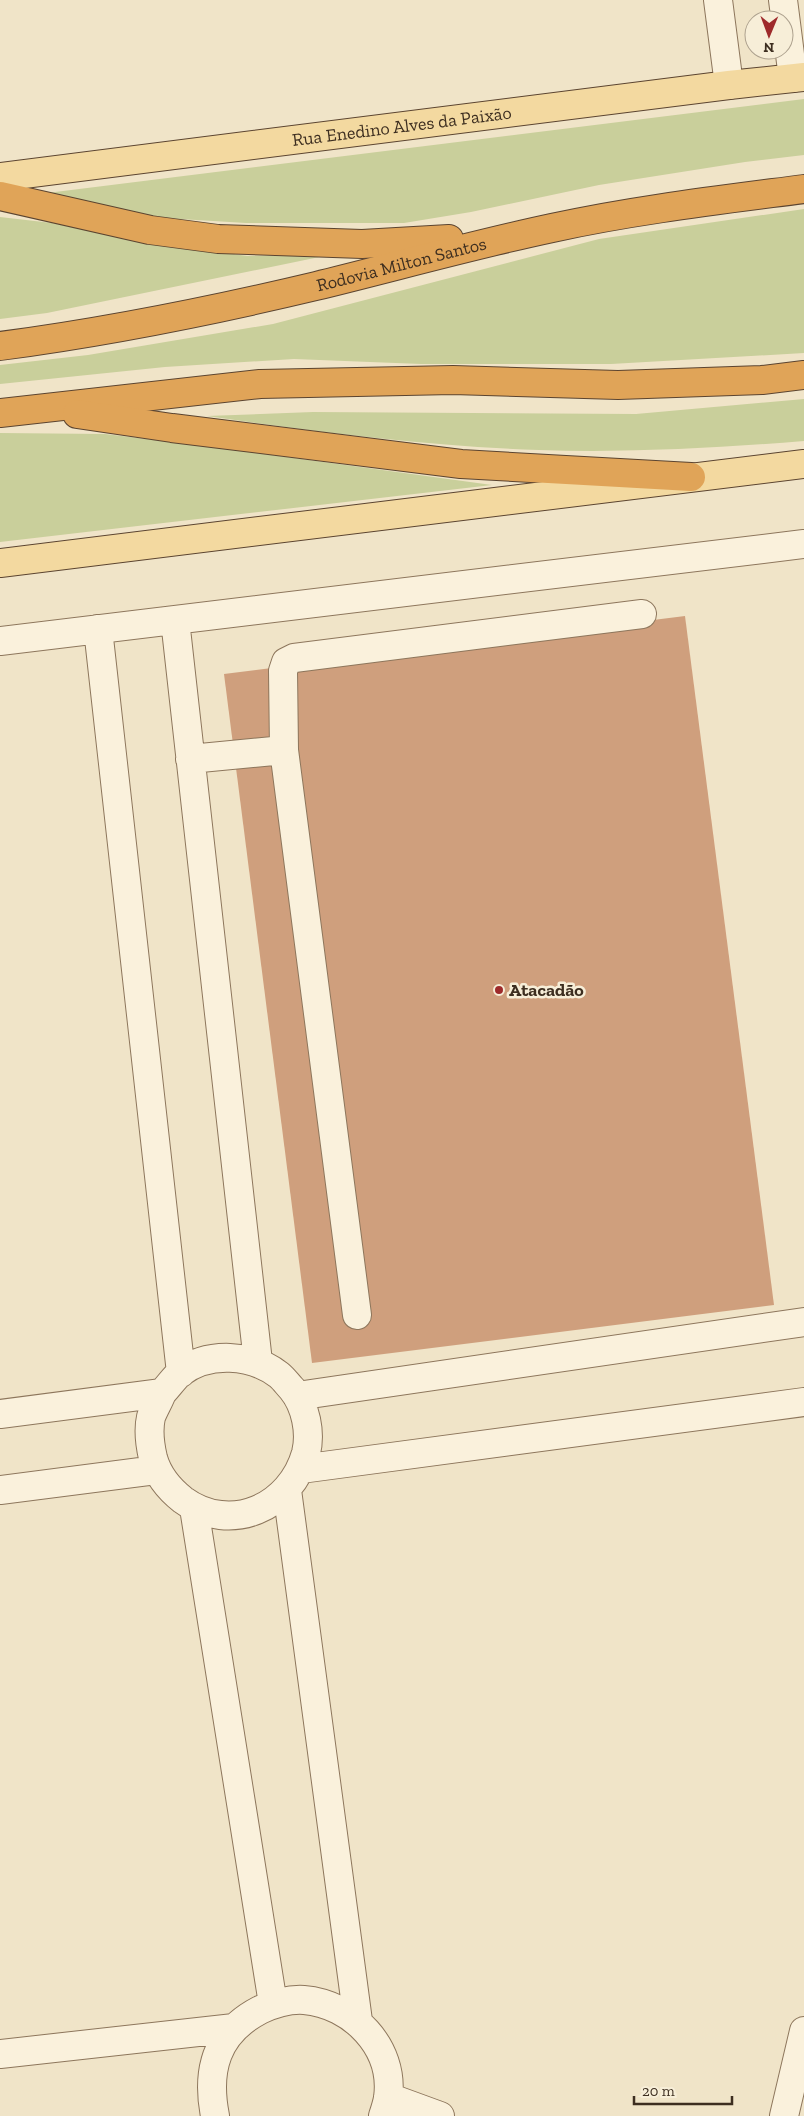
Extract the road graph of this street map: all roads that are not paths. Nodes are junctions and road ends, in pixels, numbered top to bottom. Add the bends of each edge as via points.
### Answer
1 (718, 0) edge
2 (783, 0) edge
3 (798, 78) edge
4 (729, 85) junction
5 (0, 177) edge
6 (804, 189) edge
7 (0, 196) edge
8 (552, 228) junction
9 (0, 346) edge
10 (804, 375) edge
11 (41, 408) junction
12 (0, 413) edge
13 (804, 464) edge
14 (691, 477) junction
15 (804, 544) edge
16 (0, 563) edge
17 (642, 614) dead end
18 (175, 620) junction
19 (98, 629) junction
20 (0, 641) edge
21 (284, 750) junction
22 (190, 759) junction
23 (357, 1315) dead end
24 (804, 1322) edge
25 (258, 1362) junction
26 (180, 1373) junction
27 (162, 1393) junction
28 (297, 1396) junction
29 (804, 1402) edge
30 (0, 1414) edge
31 (156, 1470) junction
32 (294, 1479) junction
33 (0, 1490) edge
34 (194, 1508) junction
35 (273, 2004) junction
36 (358, 2021) junction
37 (234, 2028) junction
38 (804, 2030) edge
39 (0, 2054) edge
40 (386, 2106) edge
41 (215, 2116) edge
42 (440, 2116) edge
43 (784, 2116) edge

1 - 4 street
2 - 3 street
3 - 4 main road, Rua Enedino Alves da Paixão
4 - 5 main road, Rua Enedino Alves da Paixão
6 - 8 highway, Rodovia Milton Santos
7 - 8 highway via 150,230 266,242 431,242
8 - 9 highway, Rodovia Milton Santos via 186,316
10 - 11 highway via 762,380 618,385 453,380 260,384
11 - 12 highway
11 - 14 highway via 172,428 461,464
13 - 14 main road
14 - 16 main road
15 - 18 street
17 - 21 street via 294,658 286,662 282,676
18 - 19 street
18 - 22 street
19 - 20 street
19 - 26 street
21 - 22 street
21 - 23 street
22 - 25 street
24 - 28 street
25 - 26 street via 232,1357 204,1361
25 - 28 street via 280,1376
26 - 27 street
27 - 30 street
27 - 31 street via 151,1417 149,1444
28 - 32 street via 306,1419 308,1445
29 - 32 street
31 - 33 street
31 - 34 street via 172,1492
32 - 34 street via 267,1506 244,1514 218,1515
32 - 36 street
34 - 35 street
35 - 36 street via 303,2000 332,2006
35 - 37 street via 246,2017
36 - 40 street via 376,2043 387,2068
37 - 39 street
37 - 41 street via 220,2047 213,2070 211,2093
38 - 43 street
40 - 42 street

